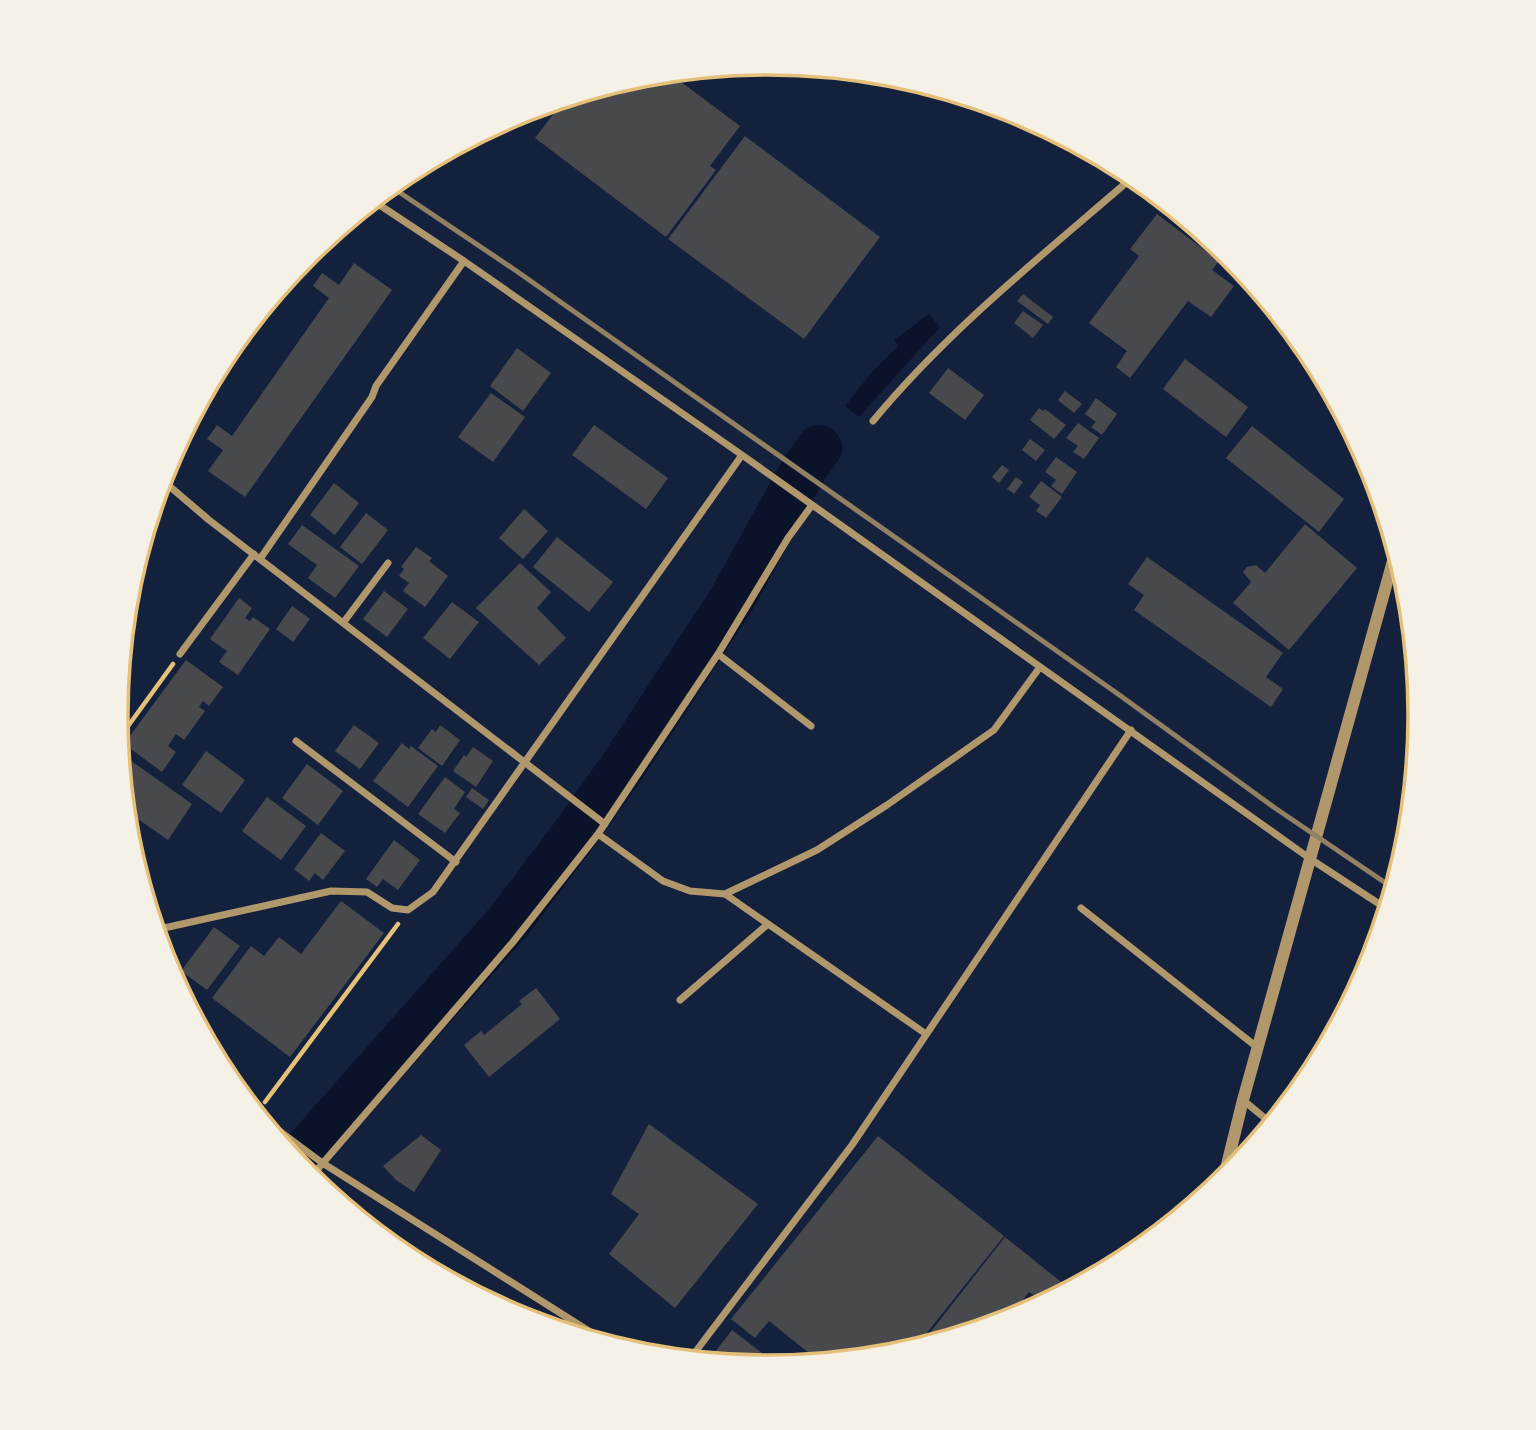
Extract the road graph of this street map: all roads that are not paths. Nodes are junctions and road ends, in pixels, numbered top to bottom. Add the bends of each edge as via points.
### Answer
1 (1125, 184) edge
2 (381, 206) edge
3 (464, 261) junction
4 (873, 421) dead end
5 (742, 455) junction
6 (171, 486) edge
7 (812, 505) junction
8 (257, 556) junction
9 (388, 563) dead end
10 (1391, 570) edge
11 (343, 623) junction
12 (180, 654) road end
13 (718, 654) junction
14 (1040, 667) junction
15 (811, 726) dead end
16 (1131, 730) junction
17 (296, 741) dead end
18 (523, 764) junction
19 (605, 824) junction
20 (598, 834) junction
21 (1312, 860) junction
22 (456, 862) junction
23 (725, 894) junction
24 (1379, 904) edge
25 (1081, 908) dead end
26 (768, 923) junction
27 (165, 928) edge
28 (680, 1000) dead end
29 (926, 1034) junction
30 (1258, 1048) junction
31 (1243, 1100) junction
32 (1265, 1118) edge
33 (285, 1134) edge
34 (1229, 1158) edge
35 (321, 1162) junction
36 (317, 1168) edge
37 (583, 1327) edge
38 (697, 1350) edge

1 - 4 street via 949,337
2 - 3 street
3 - 5 street
3 - 8 street
5 - 7 street
5 - 18 street
6 - 8 street
7 - 13 street
7 - 14 street
8 - 11 street
8 - 12 street
9 - 11 street
10 - 21 street
11 - 18 street
13 - 15 street
13 - 19 street
14 - 16 street
14 - 23 street via 994,730 817,850
16 - 21 street
16 - 29 street
17 - 22 street
18 - 19 street
18 - 22 street
19 - 20 street
20 - 23 street via 663,881 690,891
20 - 35 street via 513,942
21 - 24 street
21 - 30 street
22 - 27 street via 433,892 408,910 392,908 367,892 331,891
23 - 26 street
25 - 30 street
26 - 28 street
26 - 29 street
29 - 38 street via 852,1145
30 - 31 street
31 - 32 street
31 - 34 street
33 - 35 street
35 - 36 street
35 - 37 street

